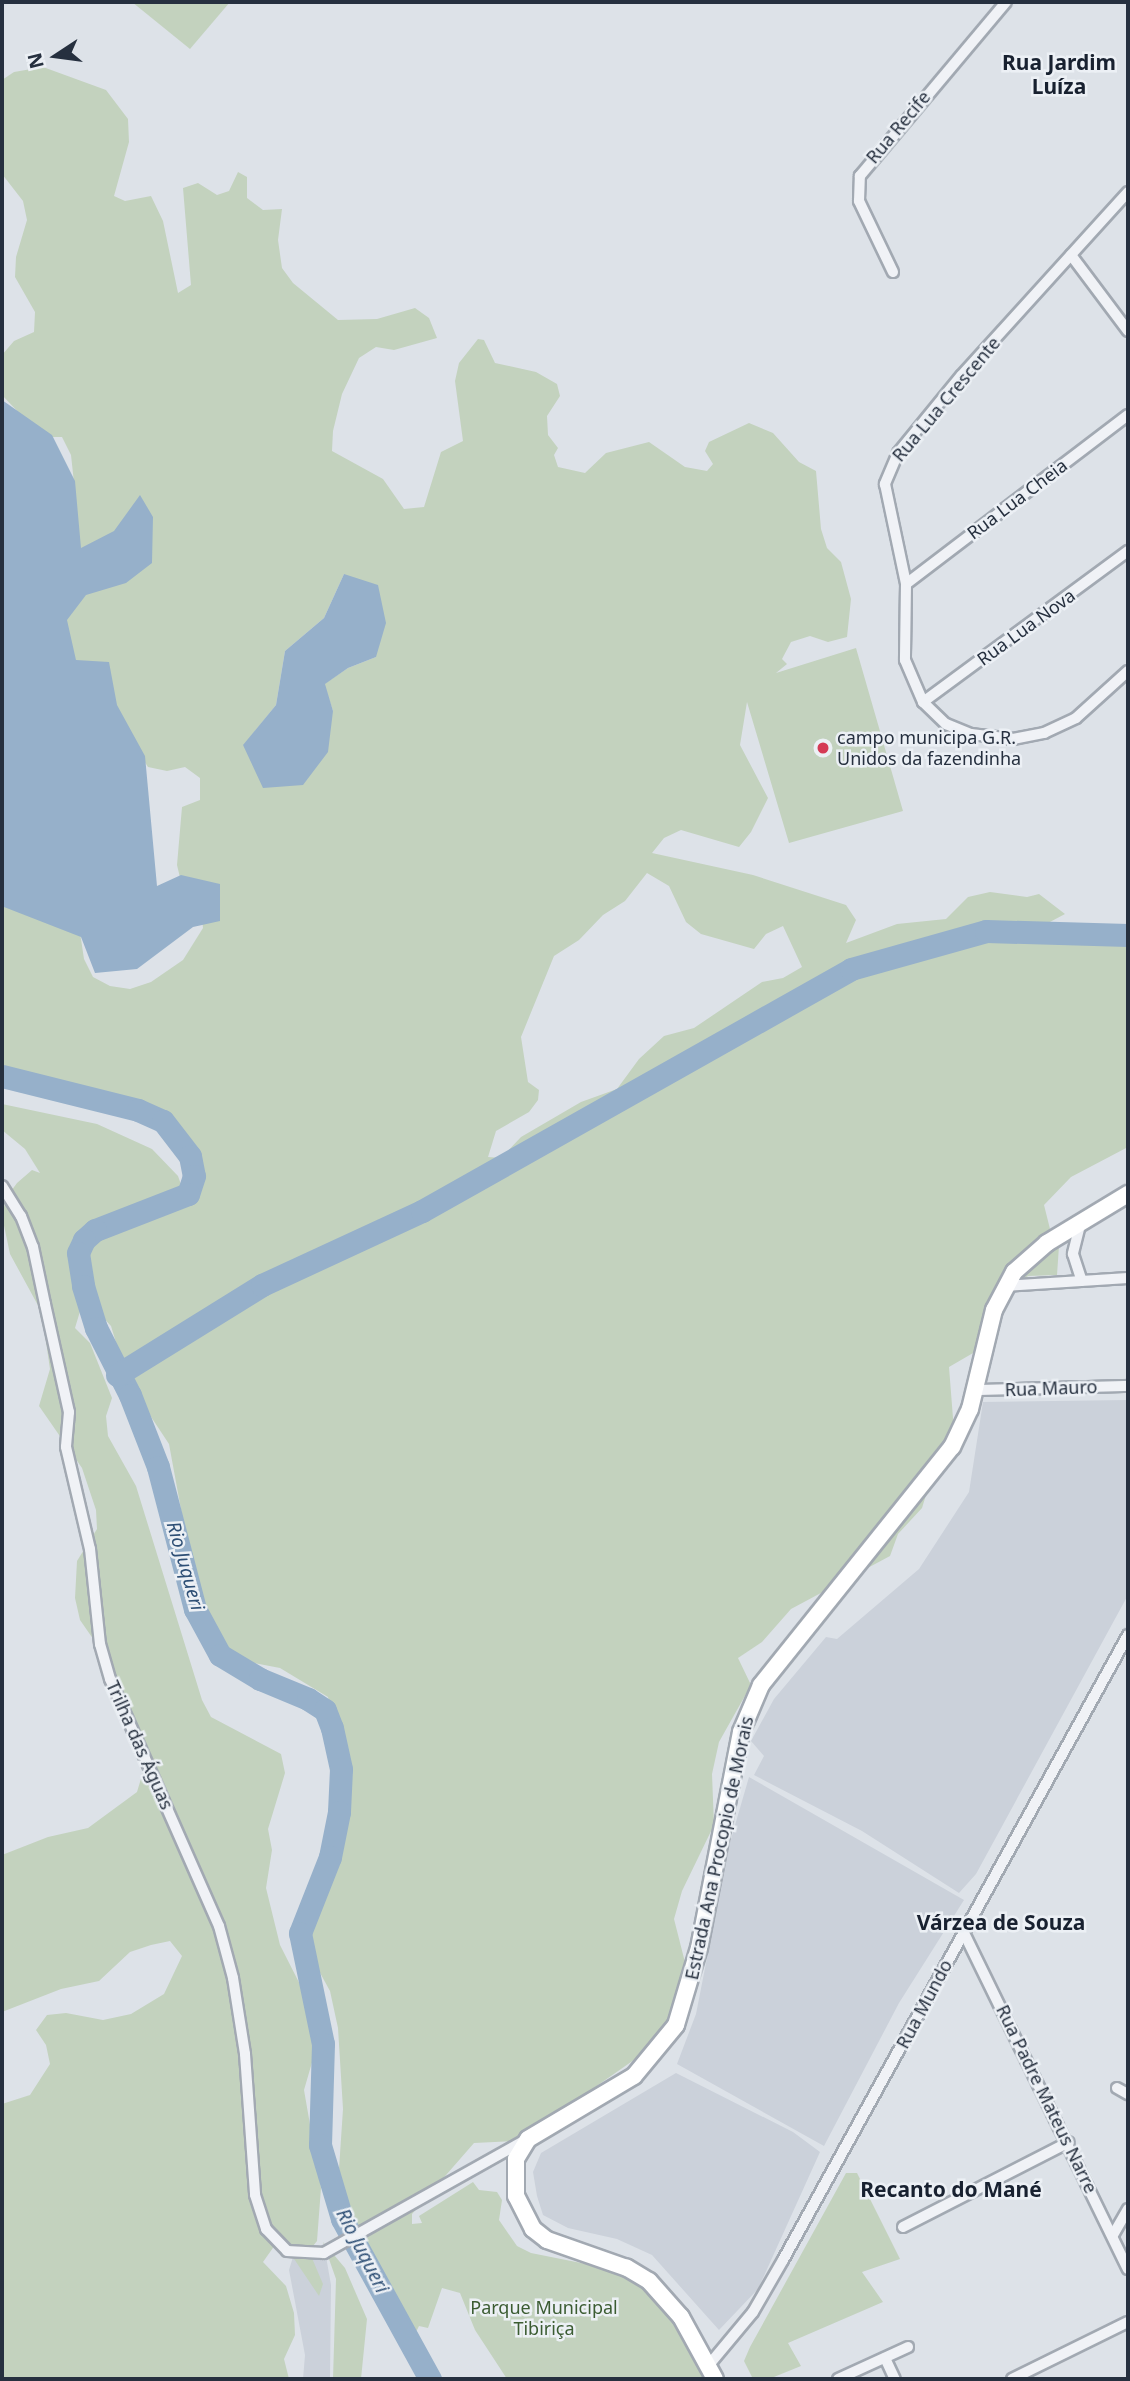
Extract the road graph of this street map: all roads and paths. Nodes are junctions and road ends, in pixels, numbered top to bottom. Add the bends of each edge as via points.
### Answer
1 (1006, 2) edge
2 (1128, 192) edge
3 (1071, 255) junction
4 (892, 272) dead end
5 (1128, 331) edge
6 (1128, 415) edge
7 (1128, 551) edge
8 (906, 584) junction
9 (1128, 671) edge
10 (923, 702) junction
11 (2, 1186) edge
12 (1128, 1194) edge
13 (1081, 1221) junction
14 (1128, 1278) edge
15 (1082, 1281) junction
16 (1004, 1286) junction
17 (1128, 1386) edge
18 (975, 1390) junction
19 (1128, 1635) edge
20 (963, 1931) junction
21 (1117, 2088) dead end
22 (1128, 2094) edge
23 (528, 2139) junction
24 (1069, 2142) junction
25 (1128, 2209) edge
26 (903, 2227) dead end
27 (1113, 2235) junction
28 (1128, 2269) edge
29 (1128, 2322) edge
30 (908, 2347) dead end
31 (885, 2358) junction
32 (712, 2373) edge
33 (838, 2379) edge
34 (895, 2379) edge
35 (1011, 2379) edge

1 - 4 street, Rua Recife via 860,176 859,201
2 - 3 street, Rua Lua Crescente
3 - 5 street
3 - 8 street, Rua Lua Crescente via 961,376 892,463 886,497
6 - 8 street, Rua Lua Cheia
7 - 10 street, Rua Lua Nova
8 - 10 street, Rua Lua Crescente via 902,640 911,679
9 - 10 street, Rua Lua Crescente via 1076,718 1030,737 1004,739 956,730
11 - 23 street, Trilha das Águas via 33,1247 69,1412 66,1447 90,1549 100,1644 110,1679 219,1926 233,1978 245,2054 257,2210 266,2229 287,2251 307,2255 330,2248
12 - 13 street, Estrada Ana Procopio de Morais
13 - 15 street via 1073,1254
13 - 16 street, Estrada Ana Procopio de Morais via 1028,1258
14 - 15 street
15 - 16 street
16 - 18 street, Estrada Ana Procopio de Morais via 986,1335
17 - 18 street, Rua Mauro
18 - 23 street, Estrada Ana Procopio de Morais via 952,1447 778,1661 750,1706 699,1948 676,2025 634,2076
19 - 20 street, Rua Mundo
20 - 24 street, Rua Padre Mateus Narre
20 - 32 street, Rua Mundo via 783,2260
21 - 22 street
23 - 32 street via 516,2159 514,2175 516,2196 533,2229 547,2240 627,2268 649,2281 681,2317
24 - 26 street
24 - 27 street, Rua Padre Mateus Narre
25 - 27 street
27 - 28 street, Rua Padre Mateus Narre
29 - 35 street
30 - 31 street
31 - 33 street
31 - 34 street

